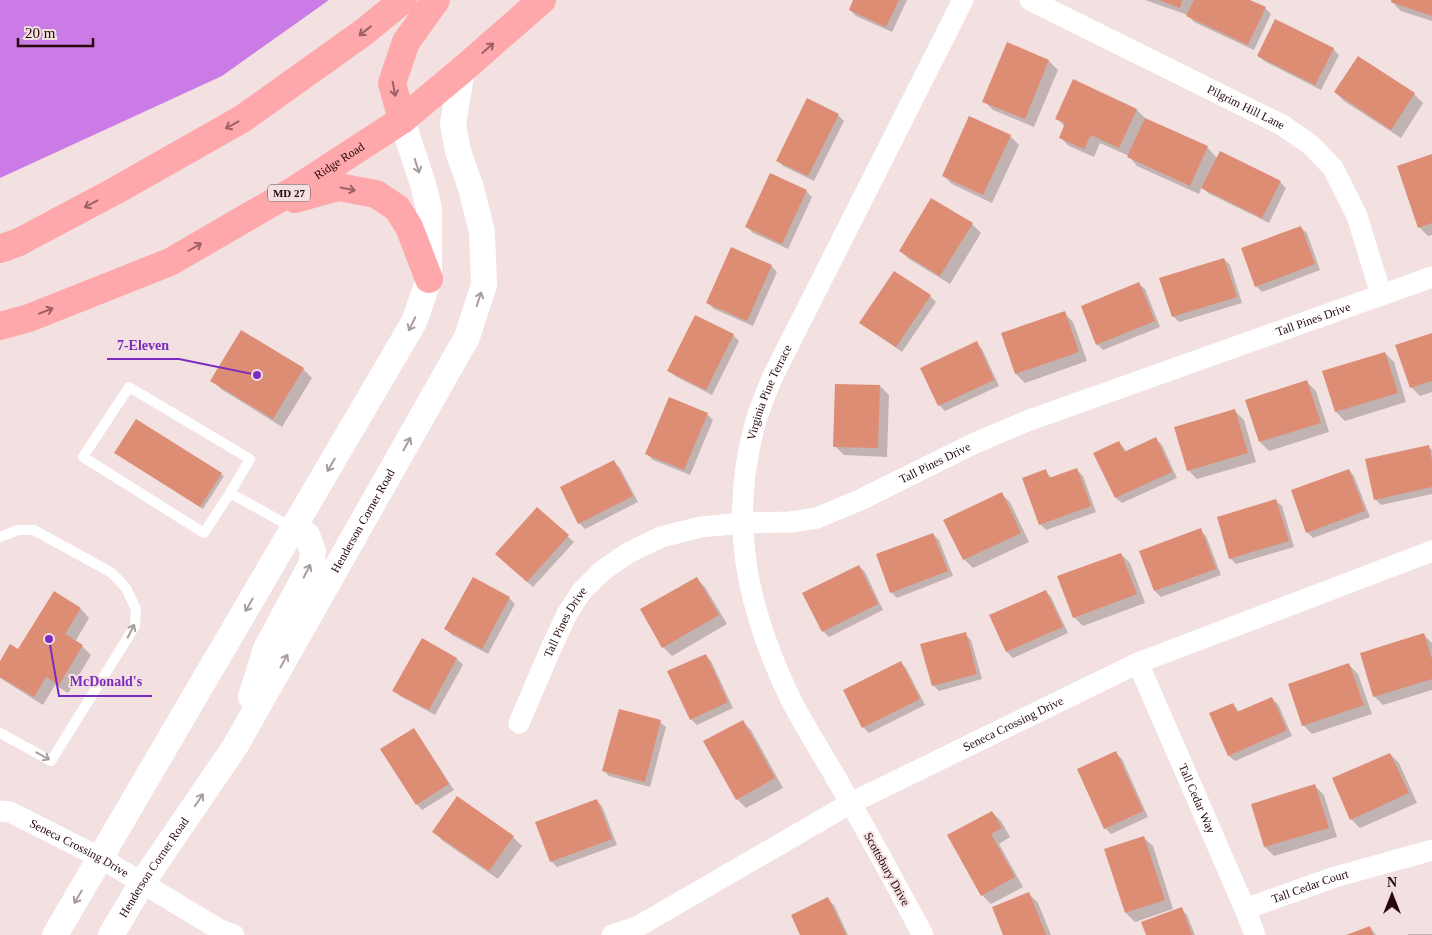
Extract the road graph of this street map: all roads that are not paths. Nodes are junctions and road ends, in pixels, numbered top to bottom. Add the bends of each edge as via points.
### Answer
1 (403, 0) edge
2 (436, 0) edge
3 (542, 0) edge
4 (964, 0) edge
5 (1030, 0) edge
6 (462, 70) junction
7 (402, 120) junction
8 (267, 206) junction
9 (0, 249) edge
10 (1432, 277) edge
11 (429, 279) junction
12 (1381, 294) junction
13 (0, 326) edge
14 (230, 493) junction
15 (742, 523) junction
16 (294, 529) junction
17 (0, 537) edge
18 (1432, 551) edge
19 (1138, 663) junction
20 (518, 723) dead end
21 (0, 733) edge
22 (236, 746) junction
23 (851, 803) junction
24 (0, 811) edge
25 (1432, 850) edge
26 (101, 858) junction
27 (142, 883) junction
28 (1245, 909) junction
29 (55, 935) edge
30 (111, 935) edge
31 (234, 935) edge
32 (612, 935) edge
33 (923, 935) edge
34 (1255, 935) edge

1 -> 9 highway via 364,32 242,119 28,238
2 -> 7 highway via 406,42 392,83
6 -> 3 highway, Ridge Road / MD 27
4 - 15 street, Virginia Pine Terrace via 772,378 757,416 745,472
5 - 12 street, Pilgrim Hill Lane via 1282,125 1311,146 1333,168 1357,216
6 - 7 highway, Ridge Road / MD 27
22 -> 6 street, Henderson Corner Road via 467,337 484,284 482,232 453,124
7 - 8 highway, Ridge Road / MD 27
7 -> 11 street via 429,209
8 -> 11 highway via 338,187 376,194 397,208 409,227
13 -> 8 highway, Ridge Road / MD 27 via 29,318 170,262
10 - 12 street, Tall Pines Drive
11 -> 16 street via 414,322
12 - 15 street, Tall Pines Drive via 1027,422 975,443 817,518
14 - 14 lane via 250,459 129,387 83,456 204,533
14 - 16 lane
15 - 20 street, Tall Pines Drive via 701,527 661,537 628,553 602,571 582,591 568,612
15 - 23 street, Virginia Pine Terrace via 751,595 766,642 792,701
22 -> 16 street via 266,649 311,565 313,551 307,536
16 -> 26 street
21 -> 17 lane via 51,761 135,626 136,609 126,588 112,573 34,530 18,530
18 - 19 street, Seneca Crossing Drive
19 - 23 street, Seneca Crossing Drive
19 - 28 street, Tall Cedar Way
27 -> 22 street, Henderson Corner Road
23 - 32 street, Seneca Crossing Drive via 637,927
23 - 33 street, Scottsbury Drive
24 - 26 street, Seneca Crossing Drive via 10,812
25 - 28 street, Tall Cedar Court via 1334,877
26 - 27 street, Seneca Crossing Drive
26 -> 29 street
27 - 30 street, Henderson Corner Road
27 - 31 street, Seneca Crossing Drive via 220,930
28 - 34 street, Tall Cedar Way

